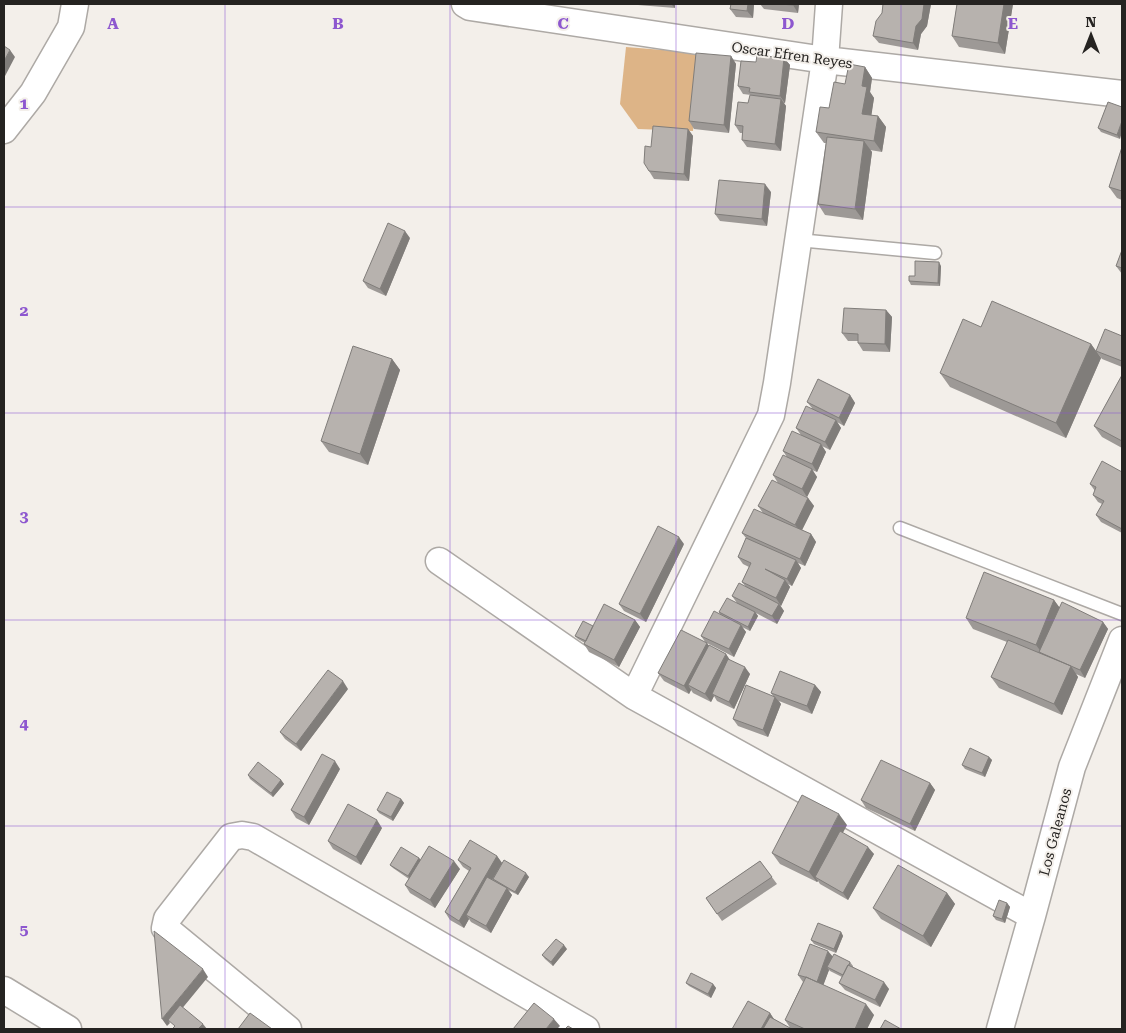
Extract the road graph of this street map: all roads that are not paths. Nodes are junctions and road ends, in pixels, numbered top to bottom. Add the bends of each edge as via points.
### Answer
1 (75, 4) edge
2 (464, 4) edge
3 (829, 4) edge
4 (824, 60) junction
5 (1122, 94) edge
6 (4, 130) edge
7 (798, 240) junction
8 (935, 253) dead end
9 (900, 528) dead end
10 (439, 561) dead end
11 (1122, 614) edge
12 (1122, 640) edge
13 (634, 696) junction
14 (1032, 916) junction
15 (4, 990) edge
16 (68, 1029) edge
17 (288, 1029) edge
18 (586, 1029) edge
19 (1000, 1029) edge

1 - 6 street via 71,27 33,93
2 - 4 street, Oscar Efren Reyes
3 - 4 street
4 - 5 street, Oscar Efren Reyes
4 - 7 street
7 - 8 lane
7 - 13 street via 770,416
9 - 11 lane
10 - 13 street
12 - 14 street, Los Galeanos via 1072,767
13 - 14 street
14 - 19 street, Los Galeanos
15 - 16 street
17 - 18 street via 165,928 167,919 232,837 253,837

